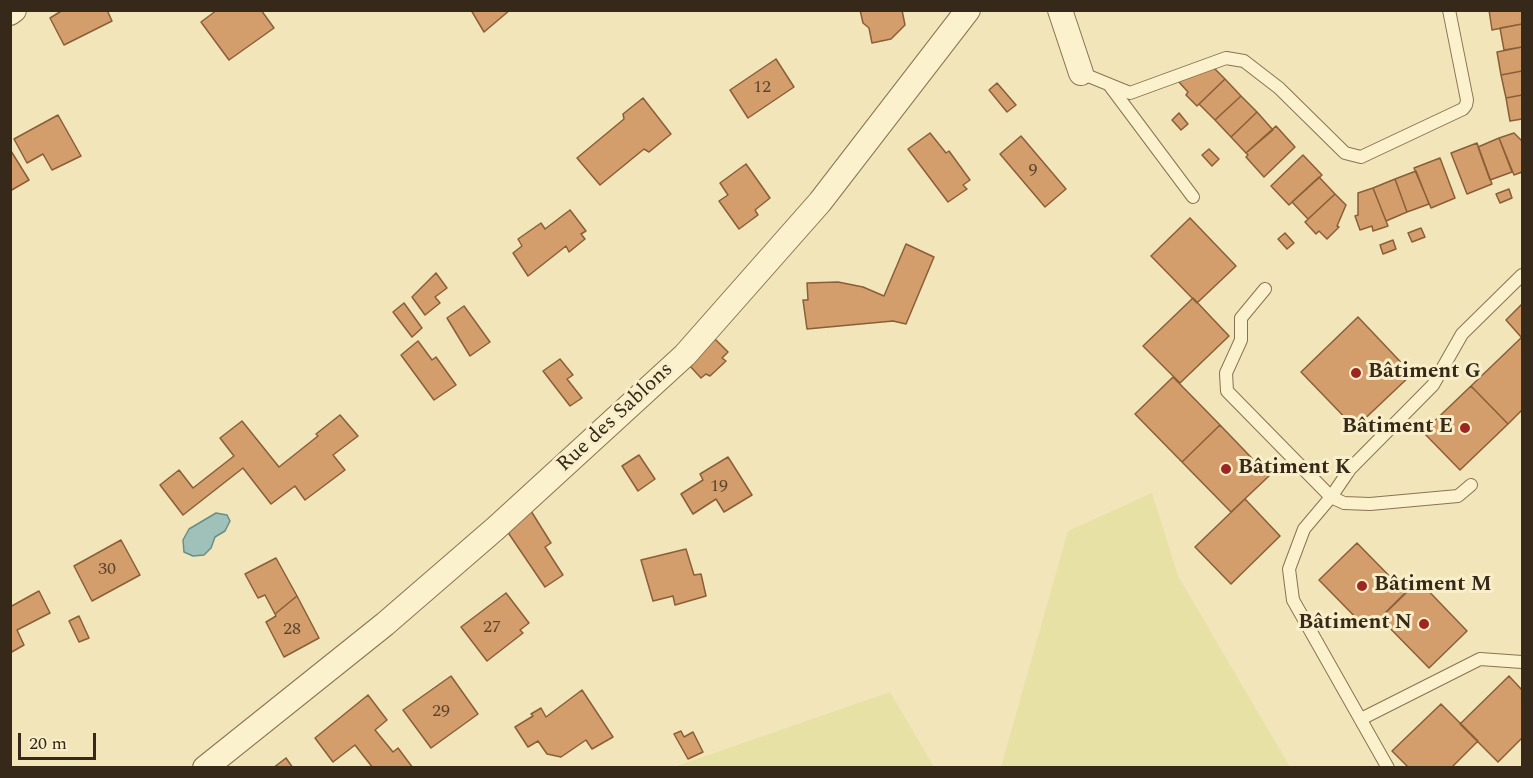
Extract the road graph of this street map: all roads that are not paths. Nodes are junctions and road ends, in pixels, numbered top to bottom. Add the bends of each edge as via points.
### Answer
1 (14, 10) edge
2 (968, 10) edge
3 (1060, 10) edge
4 (1449, 10) edge
5 (10, 13) edge
6 (1081, 73) joint
7 (1110, 86) junction
8 (1192, 197) dead end
9 (1522, 275) edge
10 (1265, 289) dead end
11 (1471, 485) dead end
12 (1330, 497) junction
13 (1522, 662) edge
14 (1361, 719) junction
15 (205, 768) edge
16 (1388, 768) edge

1 - 5 street
2 - 15 street, Rue des Sablons via 820,202 685,355 488,536
3 - 6 street
4 - 7 lane via 1466,105 1361,157 1345,153 1279,88 1235,58 1130,93
6 - 7 lane
7 - 8 lane
9 - 12 lane via 1462,334 1433,385 1350,469
10 - 12 lane via 1241,318 1241,340 1226,374 1227,391
11 - 12 lane via 1458,496 1370,504 1344,503
12 - 14 lane via 1304,529 1289,569 1293,600
13 - 14 lane via 1480,659
14 - 16 lane

